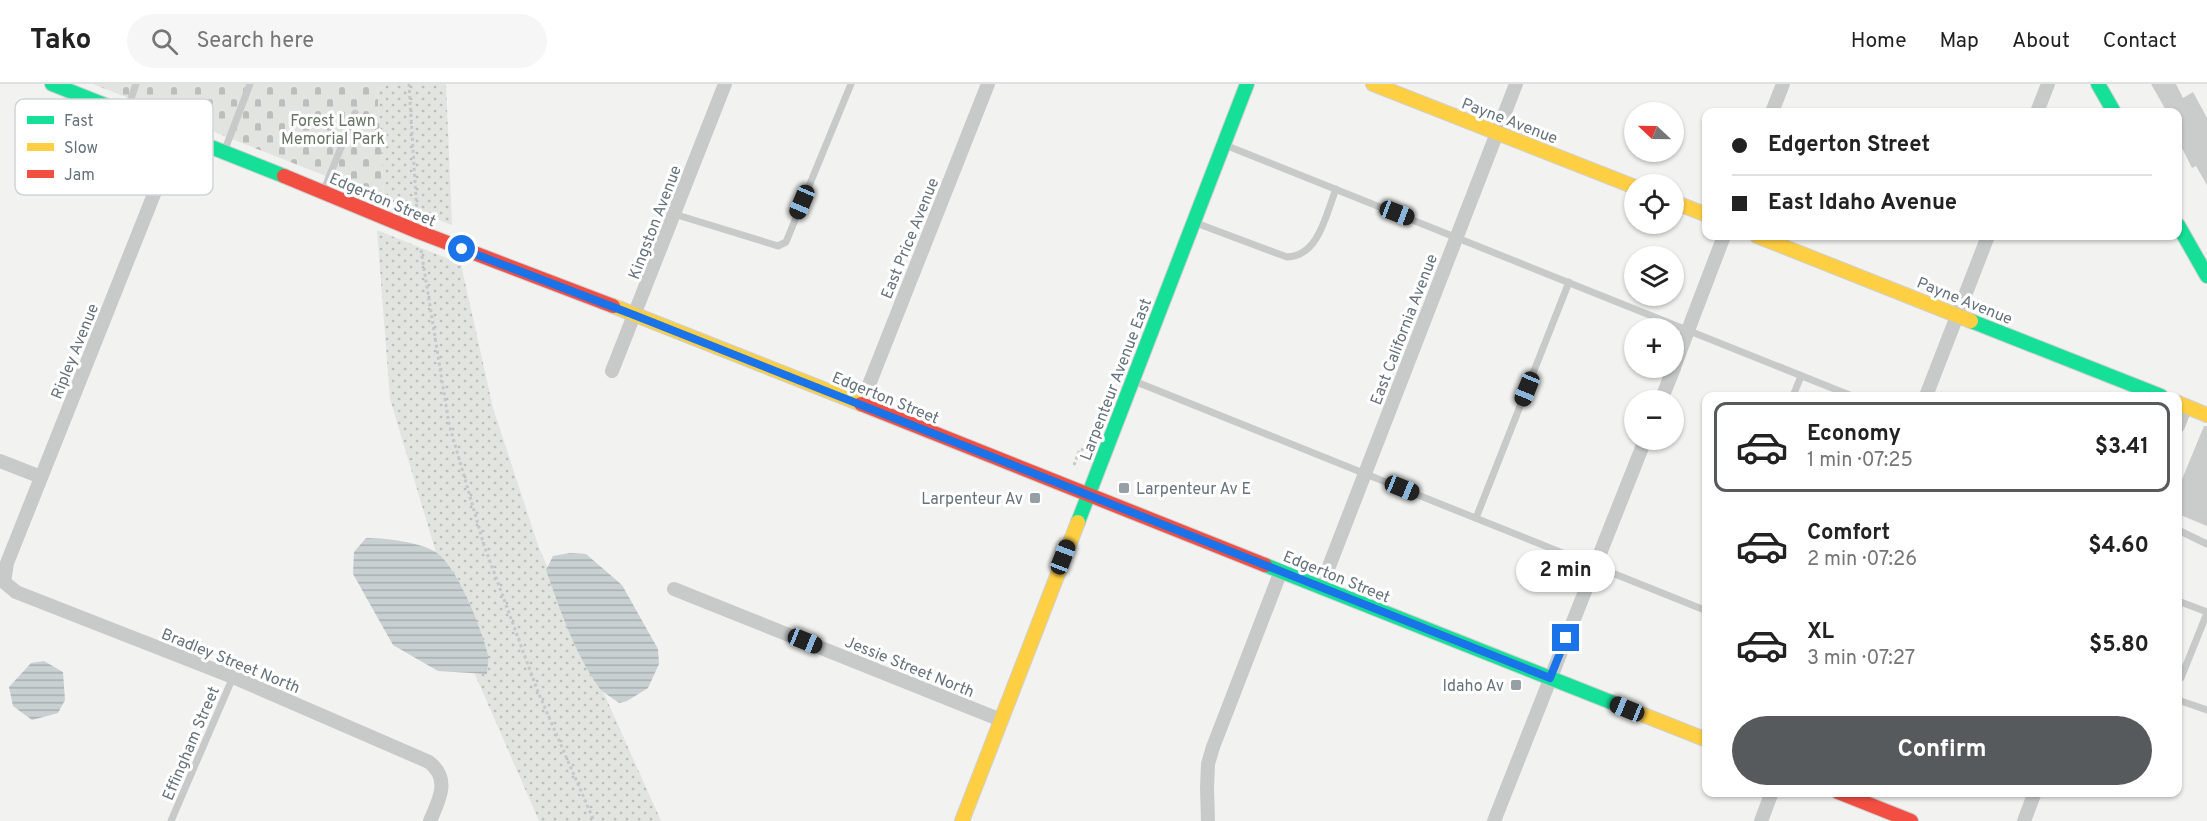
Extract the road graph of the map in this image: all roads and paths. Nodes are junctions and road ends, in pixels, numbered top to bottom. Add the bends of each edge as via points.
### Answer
1 (52, 84) edge
2 (136, 84) edge
3 (250, 84) edge
4 (409, 84) edge
5 (725, 84) edge
6 (851, 84) edge
7 (988, 84) edge
8 (1247, 84) edge
9 (1373, 84) edge
10 (1516, 84) edge
11 (1783, 84) edge
12 (2048, 84) edge
13 (2098, 84) edge
14 (90, 99) edge
15 (131, 99) edge
16 (1774, 108) edge
17 (2039, 108) edge
18 (2112, 108) edge
19 (355, 113) dead end
20 (1497, 132) junction
21 (1224, 145) junction
22 (213, 148) edge
23 (224, 152) junction
24 (1624, 183) edge
25 (1336, 189) junction
26 (323, 192) junction
27 (153, 195) edge
28 (1684, 206) edge
29 (674, 214) junction
30 (1702, 214) edge
31 (417, 217) dead end
32 (1194, 222) junction
33 (2182, 232) edge
34 (1457, 236) junction
35 (1722, 240) edge
36 (1767, 240) edge
37 (1987, 240) edge
38 (421, 249) dead end
39 (2207, 276) edge
40 (1569, 282) junction
41 (634, 315) junction
42 (1958, 315) junction
43 (1688, 331) junction
44 (1684, 341) edge
45 (612, 371) dead end
46 (1801, 376) junction
47 (1132, 380) junction
48 (1795, 392) edge
49 (1842, 392) edge
50 (1928, 392) edge
51 (2151, 392) edge
52 (2182, 404) edge
53 (861, 405) junction
54 (2207, 415) edge
55 (1086, 450) dead end
56 (1641, 450) edge
57 (0, 461) edge
58 (1074, 465) dead end
59 (1365, 473) junction
60 (40, 477) junction
61 (1087, 495) junction
62 (1476, 518) junction
63 (2182, 532) edge
64 (2207, 544) edge
65 (1595, 565) junction
66 (1281, 571) junction
67 (4, 582) joint
68 (1321, 587) junction
69 (674, 589) dead end
70 (2182, 603) edge
71 (1702, 609) edge
72 (2207, 612) edge
73 (2182, 673) edge
74 (233, 677) junction
75 (1550, 678) junction
76 (2182, 701) edge
77 (2207, 710) edge
78 (1000, 720) junction
79 (1702, 738) edge
80 (1770, 797) edge
81 (1851, 797) edge
82 (2033, 797) edge
83 (171, 821) edge
84 (430, 821) edge
85 (594, 821) edge
86 (962, 821) edge
87 (1208, 821) edge
88 (1494, 821) edge
89 (1761, 821) edge
90 (1911, 821) edge
91 (2024, 821) edge

1 - 14 street, Edgerton Street
2 - 15 lane
3 - 23 lane
4 - 31 path
5 - 29 street, Kingston Avenue
6 - 29 lane via 786,242 778,246
7 - 53 street, East Price Avenue
8 - 21 street, Larpenteur Avenue East
9 - 20 street, Payne Avenue
10 - 20 street, East California Avenue
11 - 16 street
12 - 17 street
13 - 18 street
19 - 26 lane
20 - 24 street, Payne Avenue
20 - 34 street, East California Avenue
21 - 25 lane
21 - 32 street, Larpenteur Avenue East
22 - 23 street, Edgerton Street
23 - 26 street, Edgerton Street
25 - 32 lane via 1317,237 1297,256 1287,256
25 - 34 lane
26 - 41 street, Edgerton Street
27 - 60 street, Ripley Avenue
28 - 30 street
29 - 41 street, Kingston Avenue
32 - 47 street, Larpenteur Avenue East
33 - 39 street
34 - 40 lane
34 - 59 street, East California Avenue
35 - 43 street
36 - 42 street, Payne Avenue
37 - 42 street
38 - 85 path via 449,424 484,544 538,692
40 - 43 lane
40 - 62 lane
41 - 45 street, Kingston Avenue
41 - 53 street, Edgerton Street
42 - 50 street
42 - 51 street, Payne Avenue
43 - 44 street
43 - 46 lane
46 - 48 lane
46 - 49 lane
47 - 59 lane
47 - 61 street, Larpenteur Avenue East
52 - 54 street
53 - 61 street, Edgerton Street
55 - 58 path via 1080,449
56 - 65 street
57 - 60 street
59 - 62 lane
59 - 68 street, East California Avenue
60 - 67 street, Ripley Avenue via 7,563
61 - 66 street, Edgerton Street
61 - 78 street, Larpenteur Avenue East
62 - 65 lane
63 - 64 lane
65 - 71 lane
65 - 75 street
66 - 68 street, Edgerton Street
66 - 87 street via 1208,764
67 - 74 street, Bradley Street North via 16,592
68 - 75 street, Edgerton Street
69 - 78 street, Jessie Street North
70 - 72 lane
72 - 73 lane
74 - 83 lane, Effingham Street
74 - 84 street, Bradley Street North via 429,762 441,776 443,788
75 - 79 street, Edgerton Street
75 - 88 street
76 - 77 lane
78 - 86 street, Larpenteur Avenue East
80 - 89 street
81 - 90 street
82 - 91 street

